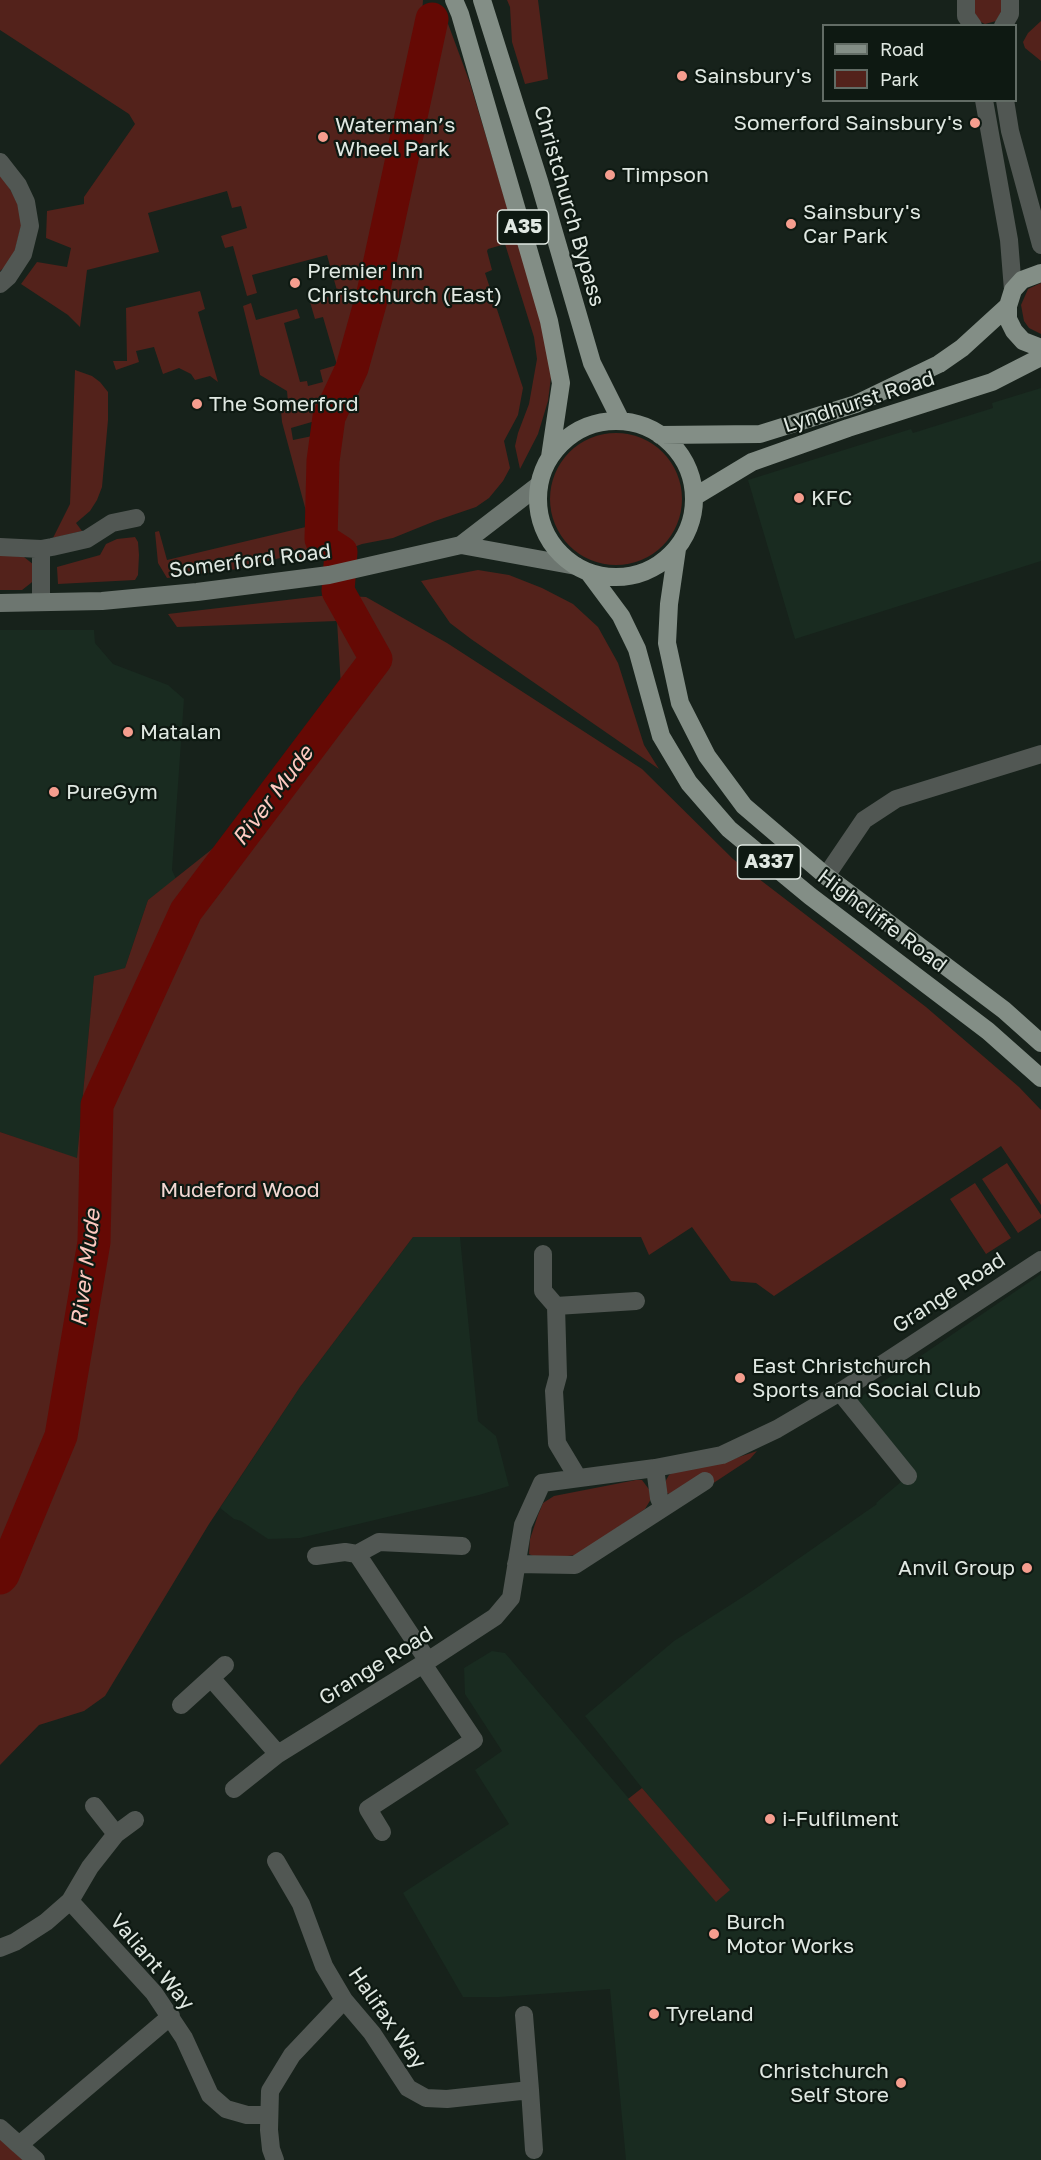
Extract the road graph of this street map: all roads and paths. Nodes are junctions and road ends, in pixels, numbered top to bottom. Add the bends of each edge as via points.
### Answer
1 (454, 0) edge
2 (482, 0) edge
3 (966, 0) edge
4 (1010, 0) edge
5 (971, 24) edge
6 (1004, 24) edge
7 (984, 102) edge
8 (1005, 102) edge
9 (0, 162) edge
10 (1041, 245) edge
11 (1041, 273) edge
12 (0, 284) edge
13 (1010, 298) junction
14 (1041, 348) edge
15 (1041, 357) edge
16 (621, 421) junction
17 (660, 435) junction
18 (550, 459) junction
19 (539, 485) junction
20 (694, 497) junction
21 (136, 518) dead end
22 (461, 544) junction
23 (0, 547) edge
24 (41, 549) junction
25 (677, 549) junction
26 (583, 570) junction
27 (41, 602) junction
28 (0, 603) edge
29 (1041, 754) edge
30 (826, 876) junction
31 (1041, 1043) edge
32 (1041, 1078) edge
33 (543, 1254) dead end
34 (1041, 1260) edge
35 (636, 1301) dead end
36 (556, 1306) junction
37 (840, 1392) junction
38 (655, 1468) junction
39 (908, 1476) dead end
40 (578, 1478) junction
41 (705, 1481) dead end
42 (663, 1507) junction
43 (462, 1546) dead end
44 (357, 1554) junction
45 (316, 1556) dead end
46 (516, 1564) junction
47 (426, 1662) junction
48 (225, 1665) dead end
49 (211, 1678) junction
50 (181, 1704) dead end
51 (278, 1754) junction
52 (234, 1790) dead end
53 (94, 1806) dead end
54 (135, 1820) dead end
55 (382, 1832) dead end
56 (116, 1834) junction
57 (276, 1861) dead end
58 (70, 1901) junction
59 (0, 1948) edge
60 (344, 2000) junction
61 (524, 2015) dead end
62 (171, 2016) junction
63 (530, 2090) junction
64 (268, 2115) junction
65 (0, 2128) edge
66 (19, 2145) junction
67 (534, 2150) dead end
68 (36, 2160) edge
69 (275, 2160) edge

1 - 18 main road, A35 via 549,321 561,383
2 - 16 main road, Christchurch Bypass / A35 via 592,363
3 - 5 street via 964,9
4 - 6 street via 1010,14
7 - 13 street via 1009,240
8 - 10 street
9 - 12 street via 26,202 30,226 23,254
11 - 13 main road, Lyndhurst Road via 1022,280
13 - 14 main road via 1008,319 1014,331 1023,341
13 - 17 main road, Lyndhurst Road via 962,348 939,364 856,404 760,434
15 - 20 main road, Lyndhurst Road via 992,382 752,462
16 - 17 main road
16 - 18 main road via 580,430 563,442
17 - 20 main road via 678,452 690,473
18 - 19 main road
19 - 22 main road, Somerford Road
19 - 26 main road via 538,508 545,531 558,551
20 - 25 main road via 693,516
21 - 24 street via 112,523 87,539
22 - 26 main road, Somerford Road
22 - 27 main road, Somerford Road via 337,573 197,592
23 - 24 street
24 - 27 street
25 - 26 main road via 658,565 637,575 613,578
25 - 30 main road, Highcliffe Road / A337 via 667,644 680,703 707,756 744,806
26 - 32 main road, Highcliffe Road / A337 via 621,616 637,649 661,736 689,783 729,829 810,896 988,1031
27 - 28 main road, Somerford Road
29 - 30 street via 896,799 864,820
30 - 31 main road, Highcliffe Road / A337 via 1004,1010
33 - 36 street via 543,1291
34 - 37 street, Grange Road
35 - 36 street
36 - 40 street via 557,1443
37 - 38 street, Grange Road via 722,1455
37 - 39 street
38 - 40 street, Grange Road
38 - 42 street
40 - 46 street, Grange Road via 542,1483 523,1525
41 - 42 street
42 - 46 street via 574,1565
43 - 44 street via 379,1542
44 - 45 street
44 - 47 street
46 - 47 street, Grange Road via 511,1598 495,1617
47 - 51 street, Grange Road
47 - 55 street via 474,1740 368,1809
48 - 49 street
49 - 50 street
49 - 51 street
51 - 52 street, Grange Road
53 - 56 street
54 - 56 street
56 - 58 street
57 - 60 street, Halifax Way via 301,1904 324,1966
58 - 59 street via 46,1922
58 - 62 street, Valiant Way
60 - 63 street, Halifax Way via 372,2033 408,2088 426,2098
60 - 64 street via 298,2047 278,2075 270,2091
61 - 63 street
62 - 64 street, Valiant Way via 210,2095 226,2109
62 - 66 street
63 - 67 street
64 - 69 street
65 - 66 street
66 - 68 street

